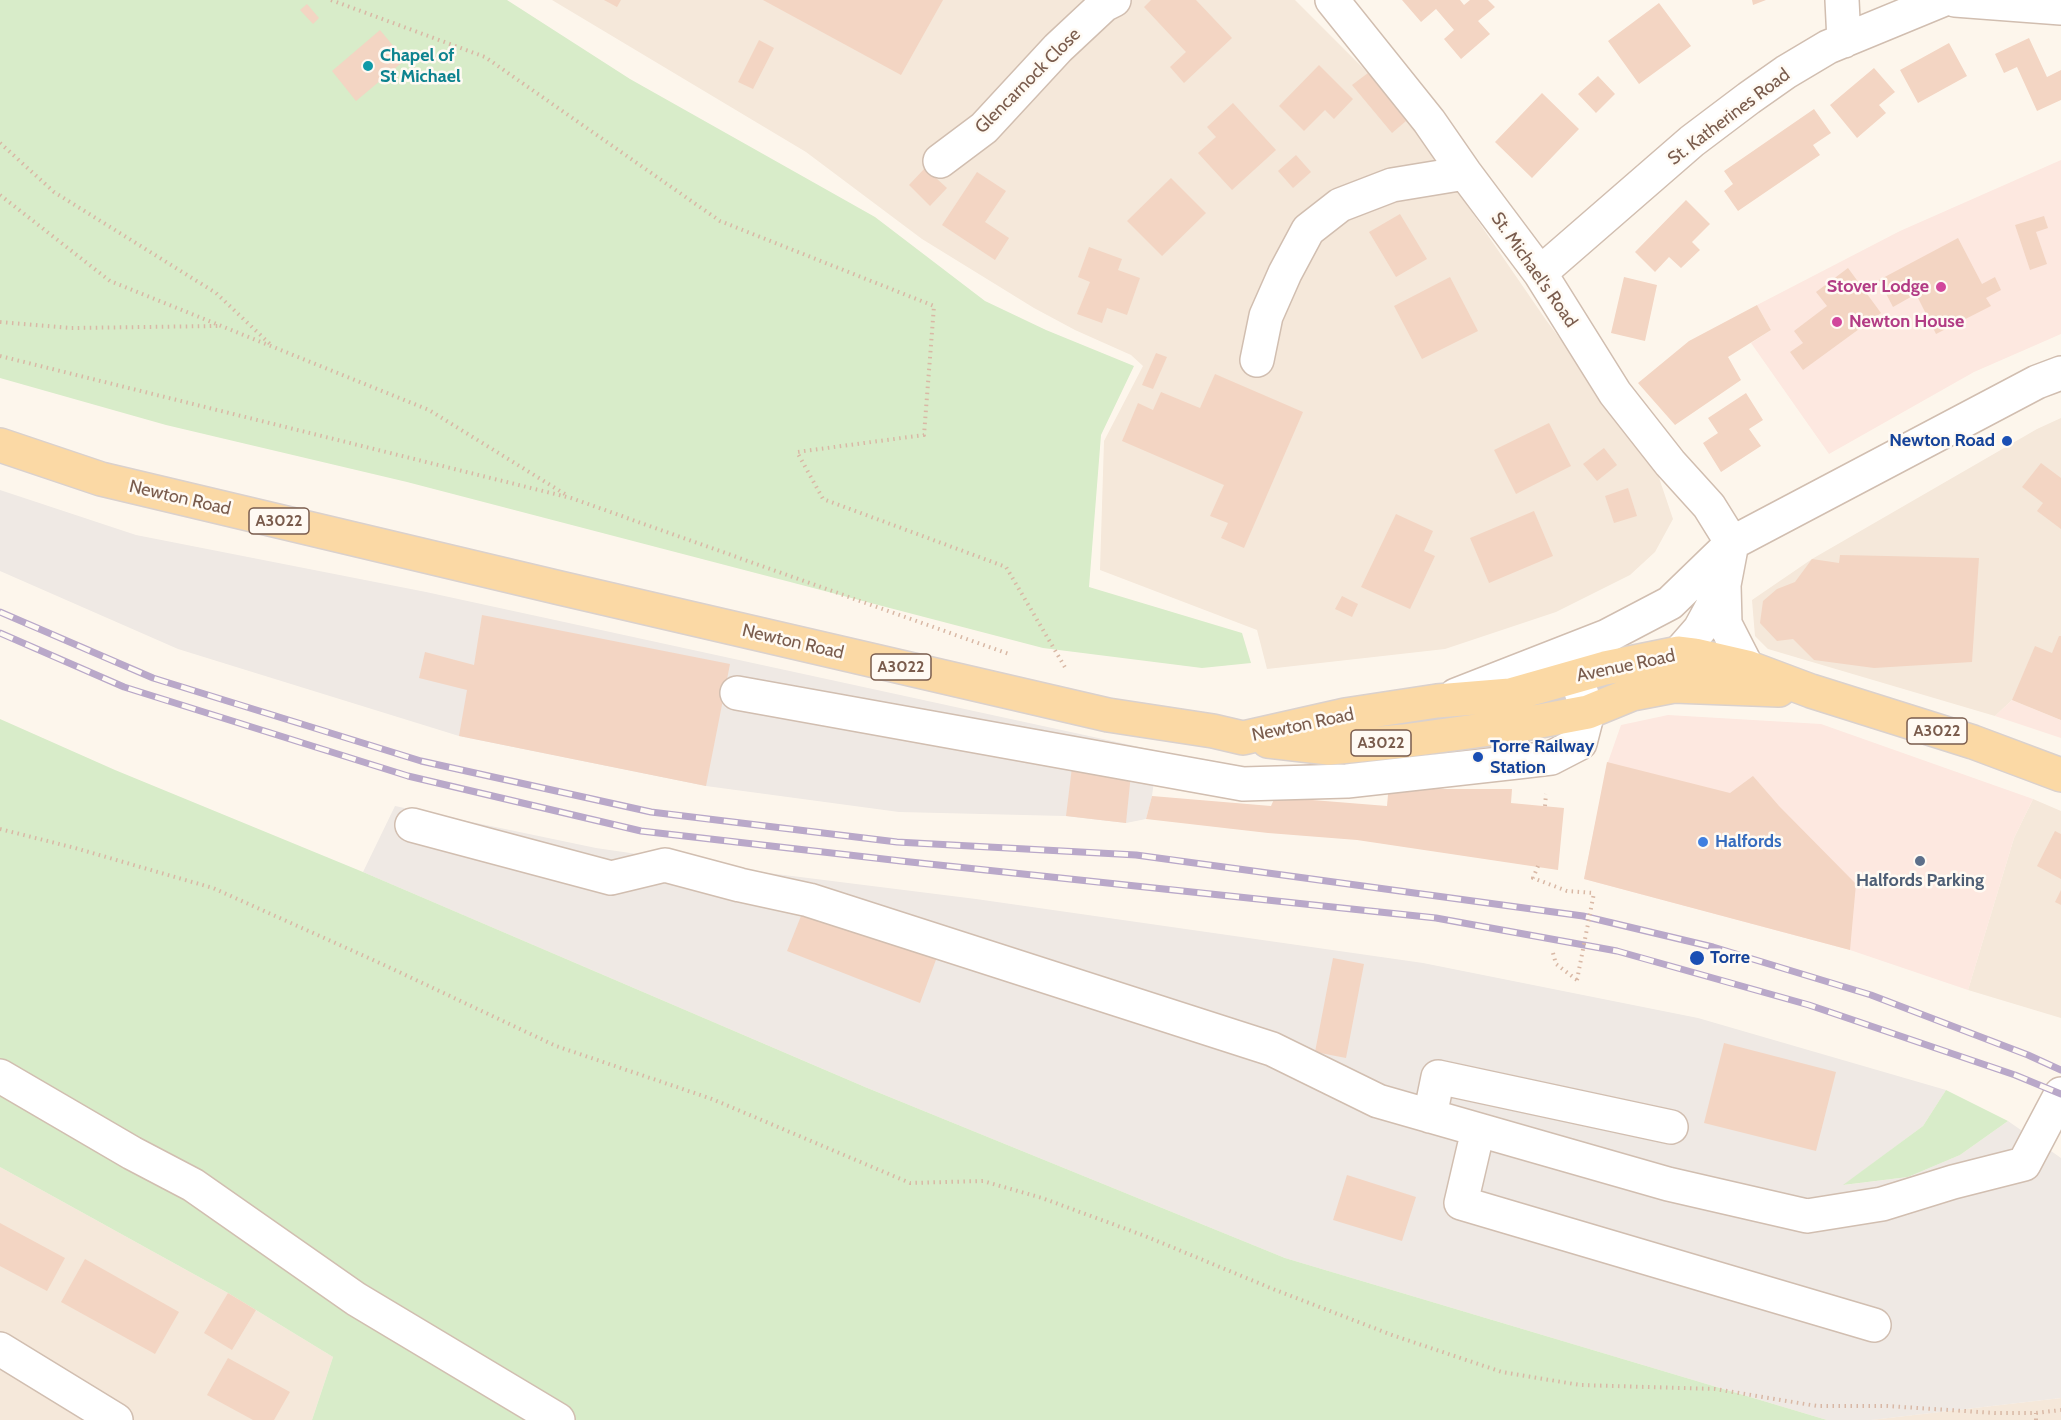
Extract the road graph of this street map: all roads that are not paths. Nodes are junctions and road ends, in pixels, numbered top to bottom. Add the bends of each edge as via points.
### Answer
1 (1114, 0) edge
2 (1332, 0) edge
3 (1842, 0) edge
4 (1942, 0) edge
5 (1955, 0) edge
6 (2061, 8) edge
7 (1844, 41) junction
8 (940, 161) dead end
9 (1465, 173) junction
10 (1540, 273) junction
11 (1257, 360) dead end
12 (2061, 373) edge
13 (0, 445) edge
14 (1732, 543) junction
15 (1724, 585) junction
16 (1679, 653) junction
17 (1534, 666) junction
18 (1747, 667) junction
19 (1576, 677) junction
20 (1811, 691) junction
21 (737, 693) dead end
22 (1632, 694) junction
23 (1437, 701) junction
24 (1514, 710) junction
25 (1584, 727) junction
26 (1243, 738) junction
27 (1517, 762) junction
28 (2061, 775) edge
29 (412, 825) dead end
30 (0, 1076) edge
31 (2061, 1094) edge
32 (1430, 1116) junction
33 (1671, 1127) dead end
34 (1478, 1130) junction
35 (1874, 1325) dead end
36 (0, 1349) edge
37 (116, 1420) edge
38 (558, 1420) edge

1 - 8 street, Glencarnock Close via 1059,48 984,128
2 - 9 street, St. Michael's Road via 1429,121
3 - 7 street
4 - 7 street, St. Katherines Road
5 - 6 street
7 - 10 street, St. Katherines Road via 1795,67 1692,141
9 - 10 street, St. Michael's Road
9 - 11 street via 1392,185 1341,205 1308,230 1266,316
10 - 14 street, St. Michael's Road via 1615,393 1708,506
12 - 14 street, Newton Road via 2037,382
13 - 26 main road, Newton Road / A3022 via 100,479 549,586 1108,715
14 - 15 street
14 - 17 street, Newton Road via 1670,603 1607,636
15 - 16 street via 1700,629
15 - 18 street via 1725,624
16 - 18 main road, Avenue Road / A3022
16 - 19 main road, Avenue Road / A3022
16 - 22 street
17 - 23 street, Newton Road
17 - 24 street
18 - 20 main road, Avenue Road / A3022
19 - 24 main road, Avenue Road / A3022
19 - 25 street
20 - 22 main road, Avenue Road / A3022 via 1674,686
20 - 28 main road, Avenue Road / A3022 via 1973,742
21 - 27 street via 1243,784 1347,781
22 - 25 main road, A3022
23 - 24 main road, Avenue Road / A3022
23 - 26 main road, Newton Road / A3022 via 1345,715
24 - 25 main road, A3022
24 - 26 main road, A3022 via 1403,741 1329,748
24 - 27 street via 1509,734
25 - 27 street via 1551,758
29 - 32 street via 611,878 665,865 809,900 1272,1048 1378,1101
30 - 38 street via 193,1185 356,1299
31 - 34 street via 2024,1164 1882,1204 1807,1216 1668,1184
32 - 33 street via 1438,1077
32 - 34 street
34 - 35 street via 1461,1203
36 - 37 street

